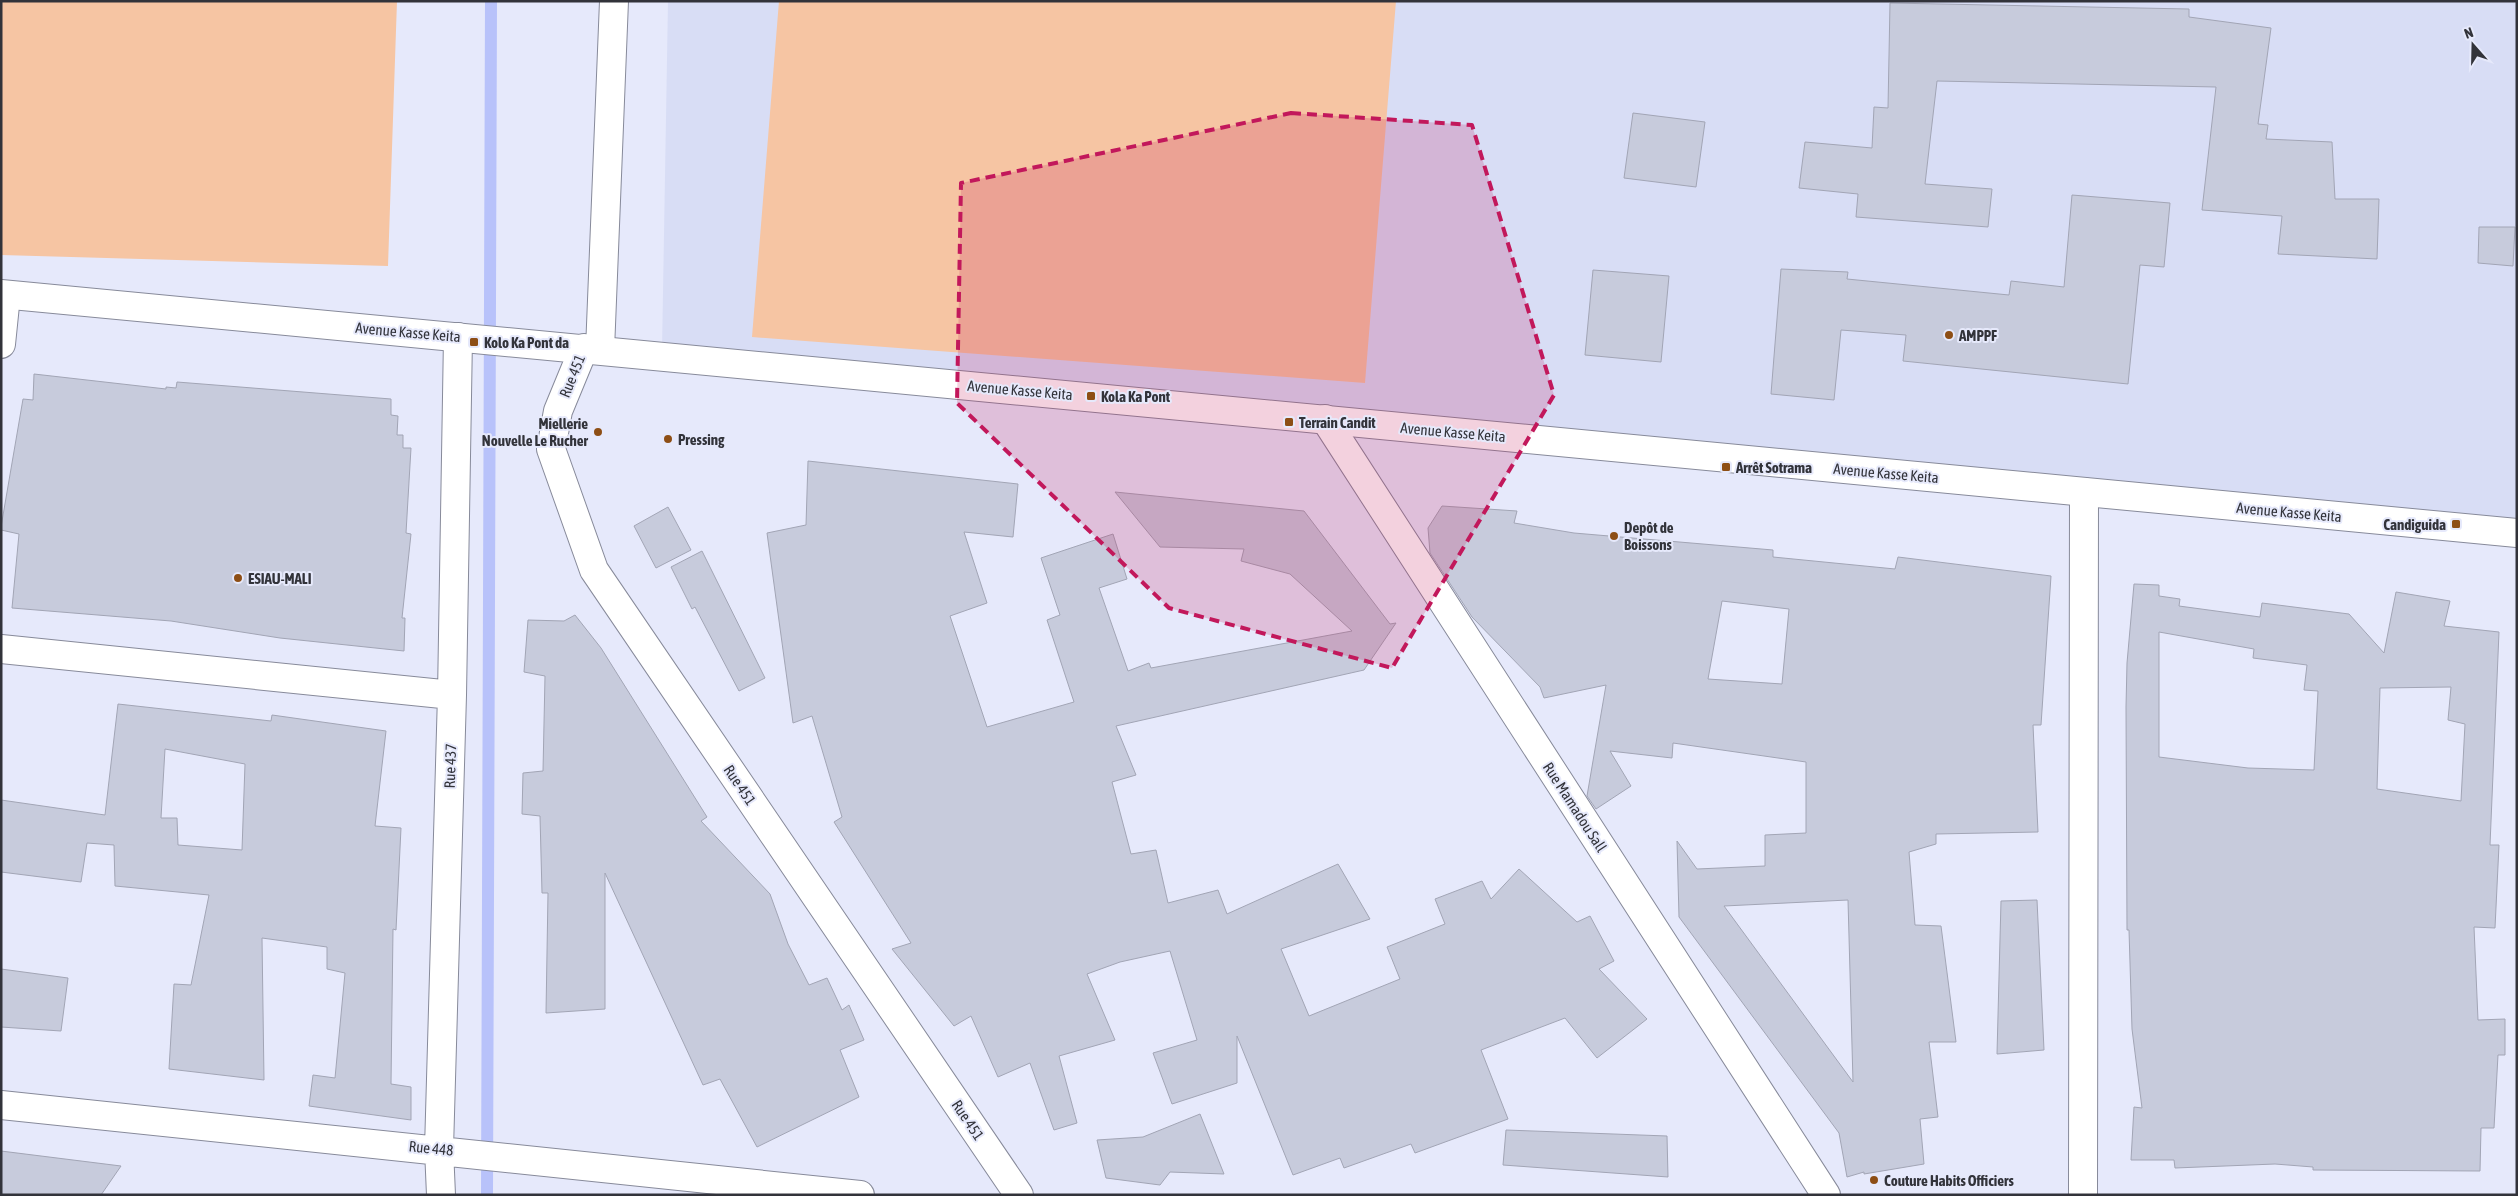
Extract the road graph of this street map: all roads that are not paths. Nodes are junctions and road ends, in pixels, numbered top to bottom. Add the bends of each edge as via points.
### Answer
1 (614, 1) edge
2 (4, 294) edge
3 (470, 338) junction
4 (1, 344) edge
5 (592, 350) junction
6 (1325, 419) junction
7 (2084, 492) junction
8 (2517, 533) edge
9 (1, 649) edge
10 (452, 695) junction
11 (1, 1105) edge
12 (439, 1149) junction
13 (441, 1195) edge
14 (860, 1195) edge
15 (1019, 1195) edge
16 (1826, 1195) edge
17 (2083, 1195) edge

1 - 5 street
2 - 3 street, Avenue Kasse Keita
2 - 4 street
3 - 5 street, Avenue Kasse Keita
3 - 10 street, Rue 437
5 - 6 street, Avenue Kasse Keita
5 - 15 street, Rue 451 via 558,411 551,449 594,570
6 - 7 street, Avenue Kasse Keita
6 - 16 street, Rue Mamadou Sall
7 - 8 street, Avenue Kasse Keita
7 - 17 street
9 - 10 street
10 - 12 street, Rue 437
11 - 12 street, Rue 448
12 - 13 street, Rue 437
12 - 14 street, Rue 448

